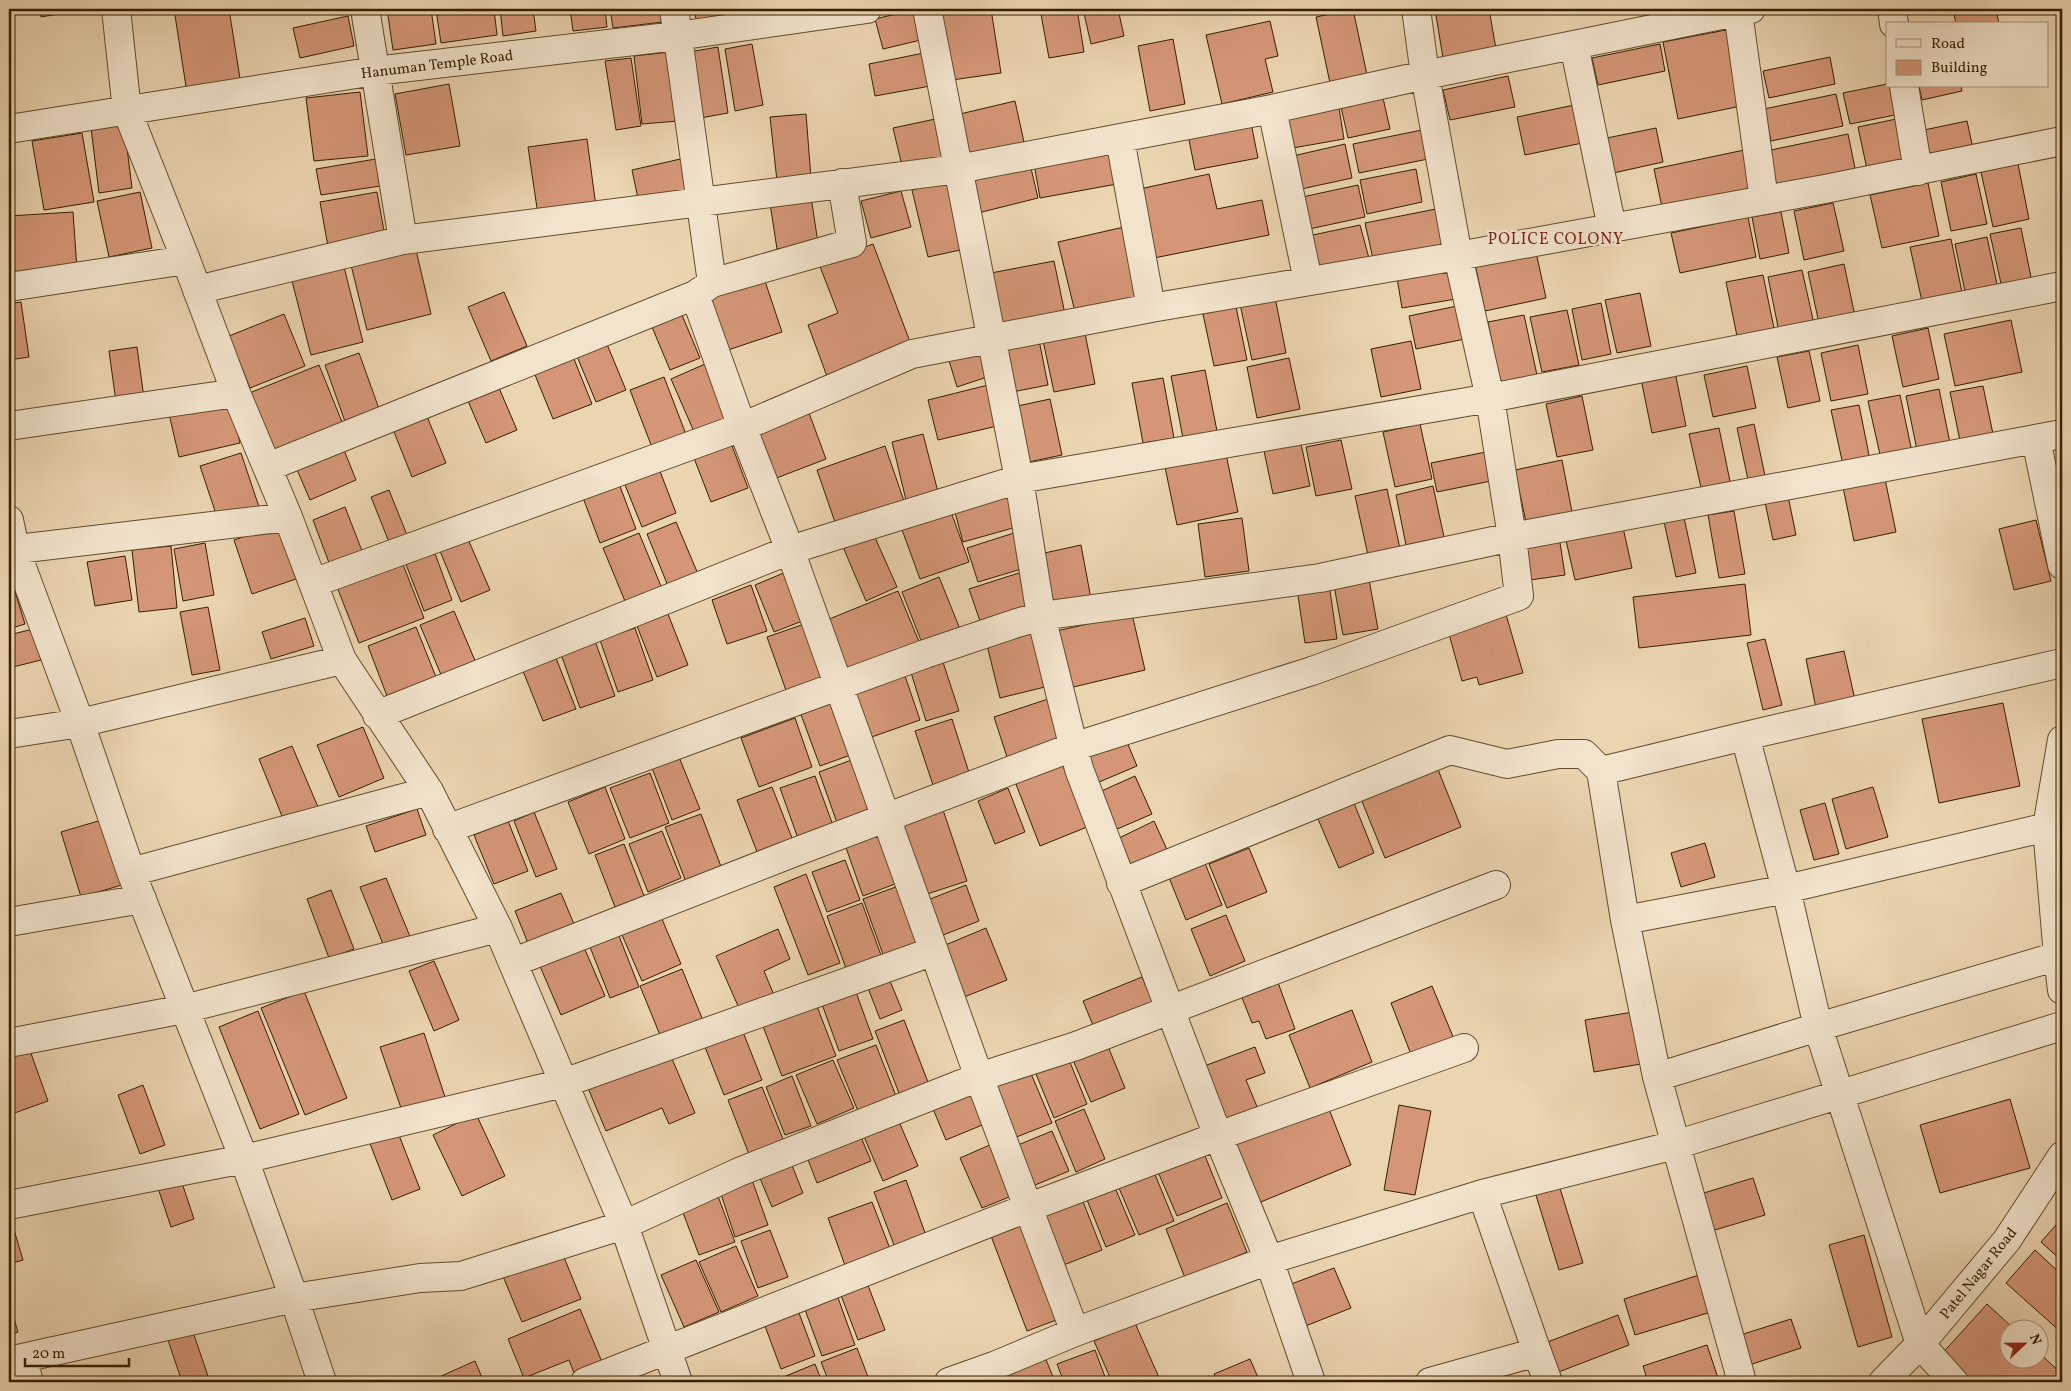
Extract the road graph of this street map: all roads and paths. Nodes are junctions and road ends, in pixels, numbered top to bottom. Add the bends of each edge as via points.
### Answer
1 (116, 9) edge
2 (365, 9) edge
3 (674, 9) edge
4 (867, 9) edge
5 (927, 9) edge
6 (1416, 9) edge
7 (1892, 9) edge
8 (1745, 10) edge
9 (1894, 22) edge
10 (677, 36) junction
11 (1574, 45) junction
12 (375, 71) junction
13 (1425, 75) junction
14 (1904, 88) edge
15 (1272, 109) junction
16 (126, 111) junction
17 (9, 129) edge
18 (1120, 139) junction
19 (2062, 141) edge
20 (958, 169) junction
21 (1918, 171) junction
22 (842, 183) junction
23 (1764, 200) junction
24 (700, 202) junction
25 (1612, 228) junction
26 (403, 240) junction
27 (1458, 256) junction
28 (186, 260) junction
29 (1308, 281) junction
30 (2062, 286) edge
31 (9, 288) edge
32 (703, 289) junction
33 (197, 290) junction
34 (1151, 308) junction
35 (990, 338) junction
36 (236, 393) junction
37 (1490, 398) junction
38 (9, 426) edge
39 (742, 427) junction
40 (2049, 437) edge
41 (268, 467) junction
42 (1018, 479) junction
43 (288, 517) junction
44 (9, 520) edge
45 (1512, 537) junction
46 (12, 550) edge
47 (790, 550) junction
48 (2062, 565) edge
49 (313, 583) junction
50 (1042, 616) junction
51 (342, 660) junction
52 (2062, 663) edge
53 (839, 687) junction
54 (377, 715) junction
55 (80, 723) junction
56 (9, 734) edge
57 (1745, 736) junction
58 (2062, 740) edge
59 (1073, 747) junction
60 (1601, 771) junction
61 (429, 791) junction
62 (887, 819) junction
63 (2047, 827) junction
64 (447, 829) junction
65 (131, 872) junction
66 (1121, 883) junction
67 (1496, 885) dead end
68 (1786, 889) junction
69 (142, 899) junction
70 (1625, 920) junction
71 (9, 922) edge
72 (498, 928) junction
73 (934, 951) junction
74 (2058, 956) junction
75 (514, 962) junction
76 (2062, 990) edge
77 (184, 1009) junction
78 (1169, 1010) junction
79 (2062, 1026) edge
80 (1818, 1027) junction
81 (9, 1043) edge
82 (1464, 1048) dead end
83 (979, 1077) junction
84 (1657, 1077) junction
85 (564, 1083) junction
86 (1840, 1095) junction
87 (1218, 1136) junction
88 (1675, 1145) junction
89 (2062, 1156) edge
90 (244, 1159) junction
91 (1482, 1194) junction
92 (9, 1205) edge
93 (1027, 1208) junction
94 (624, 1225) junction
95 (1270, 1260) junction
96 (294, 1298) junction
97 (1075, 1332) junction
98 (1920, 1344) junction
99 (666, 1349) junction
100 (1537, 1352) junction
101 (20, 1367) edge
102 (997, 1374) edge
103 (322, 1382) edge
104 (585, 1382) edge
105 (678, 1382) edge
106 (949, 1382) edge
107 (1312, 1382) edge
108 (1430, 1382) edge
109 (1548, 1382) edge
110 (1742, 1382) edge
111 (1883, 1382) edge
112 (1954, 1382) edge

1 - 16 street
2 - 12 street
3 - 10 street
4 - 10 street, Hanuman Temple Road
5 - 20 street
6 - 13 street
7 - 9 street
8 - 11 street
8 - 23 street
10 - 12 street, Hanuman Temple Road
10 - 24 street
11 - 13 street
11 - 25 street
12 - 16 street, Hanuman Temple Road
12 - 26 street
13 - 15 street
13 - 27 street
14 - 21 street
15 - 18 street
15 - 29 street
16 - 17 street, Hanuman Temple Road
16 - 28 street
18 - 20 street
18 - 34 street
19 - 21 street
20 - 22 street
20 - 35 street
21 - 23 street
22 - 24 street
22 - 32 street via 852,243
23 - 25 street
24 - 26 street
24 - 32 street
25 - 27 street
26 - 33 street
27 - 29 street
27 - 37 street
28 - 31 street
28 - 33 street
29 - 34 street
30 - 37 street
32 - 39 street
32 - 41 street
33 - 36 street
34 - 35 street
35 - 39 street via 912,354
35 - 42 street
36 - 38 street
36 - 41 street
37 - 42 street
37 - 45 street
39 - 47 street
39 - 49 street
40 - 45 street
40 - 48 street
41 - 43 street
42 - 47 street
42 - 50 street
43 - 46 street
43 - 49 street
44 - 46 street
45 - 50 street via 1320,578
45 - 59 street via 1519,596 1312,671
46 - 55 street
47 - 53 street
47 - 54 street
49 - 51 street
50 - 53 street
50 - 59 street
51 - 54 street
51 - 55 street
52 - 57 street
53 - 62 street
53 - 64 street
54 - 61 street
55 - 56 street
55 - 65 street
57 - 60 street
57 - 68 street
58 - 63 street
59 - 62 street
59 - 66 street
60 - 66 street via 1584,754 1558,754 1507,764 1450,750
60 - 70 street
61 - 64 street
61 - 65 street
62 - 73 street
62 - 75 street
63 - 68 street
63 - 74 street
64 - 72 street
65 - 69 street
66 - 78 street
67 - 78 street
68 - 70 street
68 - 80 street
69 - 71 street
69 - 77 street
70 - 84 street
72 - 75 street
72 - 77 street
73 - 83 street
73 - 85 street
74 - 76 street
74 - 80 street
75 - 85 street
77 - 81 street
77 - 90 street
78 - 83 street via 1076,1046
78 - 87 street
79 - 86 street
80 - 84 street
80 - 86 street
82 - 87 street
83 - 93 street
83 - 94 street via 740,1172
84 - 88 street
85 - 90 street
85 - 94 street
86 - 88 street
86 - 98 street
87 - 93 street
87 - 95 street
88 - 91 street
88 - 110 street
89 - 98 street, Patel Nagar Road via 2007,1240
90 - 92 street
90 - 96 street
91 - 95 street
91 - 100 street
93 - 97 street
93 - 99 street
94 - 96 street via 462,1276 420,1278
94 - 99 street
95 - 97 street
95 - 107 street
96 - 101 street
96 - 103 street
97 - 102 street
98 - 111 street, Patel Nagar Road
98 - 112 street
99 - 104 street
99 - 105 street
100 - 108 street
100 - 109 street
102 - 106 street

